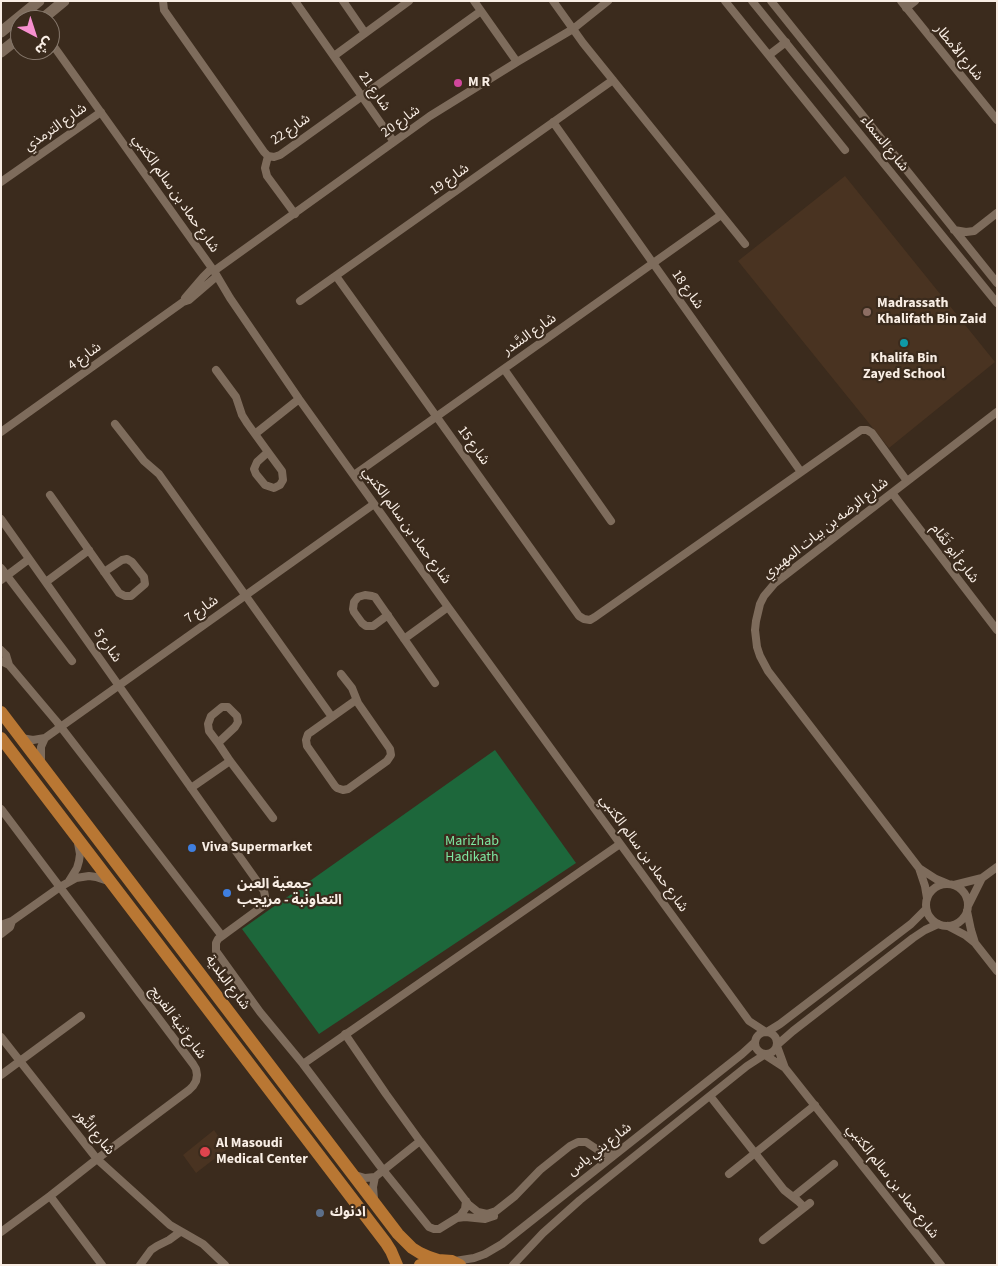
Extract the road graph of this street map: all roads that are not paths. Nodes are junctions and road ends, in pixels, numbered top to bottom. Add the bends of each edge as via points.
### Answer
1 (38, 1) edge
2 (64, 1) edge
3 (163, 1) edge
4 (295, 1) edge
5 (343, 1) edge
6 (409, 1) edge
7 (474, 1) edge
8 (553, 1) edge
9 (608, 1) edge
10 (725, 1) edge
11 (752, 1) edge
12 (771, 1) edge
13 (780, 1) edge
14 (901, 1) edge
15 (915, 1) edge
16 (906, 8) junction
17 (54, 10) edge
18 (481, 11) junction
19 (778, 11) junction
20 (573, 29) junction
21 (1, 32) edge
22 (365, 33) junction
23 (786, 42) junction
24 (60, 54) edge
25 (769, 55) junction
26 (334, 56) junction
27 (517, 62) junction
28 (613, 80) junction
29 (362, 96) junction
30 (102, 112) junction
31 (997, 120) edge
32 (554, 122) junction
33 (394, 142) junction
34 (845, 150) dead end
35 (268, 156) junction
36 (1, 182) edge
37 (997, 213) edge
38 (295, 214) junction
39 (721, 215) junction
40 (954, 230) junction
41 (974, 231) junction
42 (745, 244) dead end
43 (970, 250) junction
44 (653, 263) junction
45 (214, 272) junction
46 (336, 276) junction
47 (997, 283) edge
48 (300, 301) dead end
49 (997, 303) edge
50 (504, 369) junction
51 (216, 370) dead end
52 (299, 400) junction
53 (997, 412) edge
54 (436, 417) junction
55 (115, 424) dead end
56 (1, 432) edge
57 (255, 434) junction
58 (268, 452) junction
59 (801, 472) junction
60 (354, 476) junction
61 (907, 481) junction
62 (892, 493) junction
63 (50, 495) dead end
64 (374, 504) junction
65 (1, 519) edge
66 (611, 521) dead end
67 (89, 550) junction
68 (29, 559) junction
69 (1, 568) edge
70 (104, 572) junction
71 (4, 578) edge
72 (46, 582) junction
73 (245, 595) junction
74 (448, 607) junction
75 (388, 615) junction
76 (997, 630) edge
77 (404, 639) junction
78 (1, 650) edge
79 (72, 661) dead end
80 (5, 663) edge
81 (341, 674) dead end
82 (435, 683) dead end
83 (119, 685) junction
84 (356, 700) junction
85 (1, 712) edge
86 (332, 717) junction
87 (60, 727) junction
88 (20, 737) junction
89 (1, 738) edge
90 (45, 738) junction
91 (218, 742) junction
92 (230, 760) junction
93 (42, 766) junction
94 (191, 788) junction
95 (1, 809) edge
96 (273, 818) dead end
97 (76, 836) junction
98 (620, 844) junction
99 (997, 867) edge
100 (919, 868) junction
101 (982, 878) junction
102 (69, 881) junction
103 (112, 883) junction
104 (951, 884) junction
105 (60, 887) junction
106 (927, 898) junction
107 (968, 908) junction
108 (926, 909) junction
109 (12, 921) junction
110 (938, 924) junction
111 (1, 925) edge
112 (948, 926) junction
113 (1, 934) edge
114 (222, 936) junction
115 (975, 943) junction
116 (997, 971) edge
117 (81, 1016) dead end
118 (749, 1021) junction
119 (767, 1032) junction
120 (345, 1034) junction
121 (1, 1037) edge
122 (755, 1042) junction
123 (777, 1045) junction
124 (764, 1055) junction
125 (20, 1061) junction
126 (303, 1064) junction
127 (785, 1068) junction
128 (1, 1075) edge
129 (710, 1096) junction
130 (815, 1105) junction
131 (420, 1141) junction
132 (597, 1150) junction
133 (755, 1153) junction
134 (614, 1155) junction
135 (97, 1158) junction
136 (834, 1164) dead end
137 (598, 1168) junction
138 (383, 1170) junction
139 (352, 1173) junction
140 (729, 1174) dead end
141 (374, 1176) junction
142 (50, 1196) junction
143 (793, 1197) junction
144 (466, 1200) junction
145 (374, 1202) junction
146 (507, 1202) junction
147 (457, 1218) junction
148 (1, 1232) edge
149 (180, 1232) junction
150 (763, 1240) dead end
151 (438, 1260) junction
152 (456, 1263) edge
153 (102, 1265) edge
154 (140, 1265) edge
155 (225, 1265) edge
156 (397, 1265) edge
157 (420, 1265) edge
158 (513, 1265) edge
159 (942, 1265) edge

1 - 21 street
2 - 17 street
3 - 35 street, شارع 22 via 164,10
4 - 26 street, شارع 21
5 - 22 street
6 - 22 street
7 - 18 street
8 - 20 street
9 - 20 street, شارع 20
10 - 25 street
11 - 23 street, شارع السماء
12 - 19 street, شارع السماء
13 - 19 street
14 - 16 street, شارع الأمطار
15 - 16 street
16 - 31 street, شارع الأمطار
18 - 27 street
18 - 29 street, شارع 22
19 - 40 street, شارع السماء
20 - 27 street, شارع 20
20 - 28 street
22 - 26 street
23 - 25 street
23 - 49 street, شارع السماء
24 - 30 street, شارع حماد بن سالم الكتبي
25 - 34 street
26 - 29 street, شارع 21
27 - 33 street, شارع 20
28 - 32 street, شارع 19
28 - 39 street
29 - 33 street, شارع 21
29 - 35 street, شارع 22 via 280,155
30 - 36 street, شارع الترمذي
30 - 45 street, شارع حماد بن سالم الكتبي
32 - 44 street, شارع 18
32 - 46 street, شارع 19
33 - 38 street, شارع 20
35 - 38 street via 267,176
37 - 41 street
38 - 45 street, شارع 20
39 - 42 street
39 - 44 street, شارع السَّدر
40 - 41 street
40 - 43 street, شارع السماء
41 - 43 street
43 - 47 street, شارع السماء
44 - 50 street, شارع السَّدر
44 - 59 street, شارع 18
45 - 52 street, شارع حماد بن سالم الكتبي
45 - 56 street, شارع 4 via 203,277 183,302
46 - 48 street, شارع 19
46 - 54 street, شارع 15
50 - 54 street, شارع السَّدر
50 - 66 street
51 - 57 street via 236,397 244,419
52 - 57 street
52 - 60 street, شارع حماد بن سالم الكتبي
53 - 61 street, شارع الرضه بن بيات المهيري
54 - 59 street, شارع 15 via 584,620 595,617
54 - 60 street, شارع السَّدر
55 - 73 street via 144,461 159,474
57 - 58 street
58 - 58 street via 284,477 282,483 274,488 265,485 254,469
59 - 61 street via 858,432 867,430
60 - 64 street, شارع حماد بن سالم الكتبي
61 - 62 street, شارع الرضه بن بيات المهيري
62 - 76 street, شارع أبو تَمَّام
62 - 100 street, شارع الرضه بن بيات المهيري via 769,589 760,604 755,639 768,671
63 - 67 street
64 - 73 street, شارع 7
64 - 74 street, شارع حماد بن سالم الكتبي
65 - 68 street, شارع 5
67 - 70 street
67 - 72 street
68 - 71 street
68 - 72 street, شارع 5
69 - 71 street
70 - 70 street via 119,593 125,596 131,596 145,584 144,577 127,559
71 - 79 street
72 - 83 street, شارع 5
73 - 83 street, شارع 7
73 - 86 street
74 - 77 street
74 - 98 street, شارع حماد بن سالم الكتبي
75 - 75 street via 372,596 361,595 354,602 354,612 366,626 373,626
75 - 77 street
77 - 82 street
78 - 80 street via 6,656
80 - 87 street
81 - 84 street via 352,688
83 - 87 street, شارع 7
83 - 94 street, شارع 5
84 - 86 street
84 - 86 street via 391,755 346,790 335,786 306,743 308,734
85 - 88 main road, شارع البلدية
87 - 90 street, شارع 7
87 - 114 street
88 - 90 street via 32,740
88 - 93 main road, شارع البلدية
89 - 97 main road
90 - 93 street via 40,752
91 - 91 street via 209,731 208,720 222,707 228,707 238,722
91 - 92 street
92 - 94 street
92 - 96 street
93 - 139 main road, شارع البلدية
94 - 114 street, شارع 5 via 264,891 263,906
95 - 105 street, شارع ثنية الفريج
97 - 102 street via 79,862
97 - 103 main road
98 - 118 street, شارع حماد بن سالم الكتبي
98 - 120 street
99 - 101 street
100 - 104 street, شارع الرضه بن بيات المهيري
100 - 106 street, شارع الرضه بن بيات المهيري
101 - 104 street
101 - 107 street
102 - 103 street via 90,876
102 - 105 street
103 - 156 main road via 386,1243
104 - 106 street via 933,889
104 - 107 street via 966,895
105 - 109 street
105 - 135 street, شارع ثنية الفريج via 193,1064 197,1075 189,1090
106 - 108 street
107 - 112 street via 962,920
107 - 115 street
108 - 110 street
108 - 119 street via 911,924
109 - 111 street
109 - 113 street
110 - 112 street
110 - 123 street via 913,938
112 - 115 street
114 - 126 street via 216,943 216,951
115 - 116 street
117 - 125 street
118 - 119 street, شارع حماد بن سالم الكتبي
118 - 122 street, شارع حماد بن سالم الكتبي
119 - 122 street via 757,1036
119 - 123 street via 774,1036
120 - 126 street
120 - 131 street
121 - 125 street, شارع النُّور
122 - 124 street via 757,1050
122 - 134 street, شارع بني ياس
123 - 124 street
123 - 127 street, شارع حماد بن سالم الكتبي
124 - 127 street, شارع حماد بن سالم الكتبي
124 - 129 street, شارع بني ياس
125 - 128 street
125 - 135 street, شارع النُّور
126 - 138 street
127 - 130 street, شارع حماد بن سالم الكتبي
129 - 133 street
129 - 158 street, شارع بني ياس via 580,1200
130 - 133 street
130 - 159 street, شارع حماد بن سالم الكتبي
131 - 138 street
131 - 144 street
132 - 134 street
132 - 137 street
132 - 146 street via 586,1142 574,1144 540,1170
133 - 140 street
133 - 143 street
134 - 137 street, شارع بني ياس
135 - 142 street, شارع ثنية الفريج
135 - 149 street, شارع النُّور
136 - 143 street
137 - 152 street, شارع بني ياس via 495,1248
138 - 141 street
138 - 147 street via 429,1227 439,1229
139 - 141 street via 360,1177
139 - 145 main road, شارع البلدية
141 - 145 street
142 - 148 street, شارع ثنية الفريج
142 - 153 street
143 - 150 street via 807,1205
144 - 146 street via 474,1210 483,1214 496,1211
144 - 147 street via 463,1213
145 - 151 main road, شارع البلدية via 404,1241
146 - 147 street via 490,1218
149 - 154 street via 151,1250
149 - 155 street, شارع النُّور via 203,1244
151 - 152 main road
151 - 157 main road

